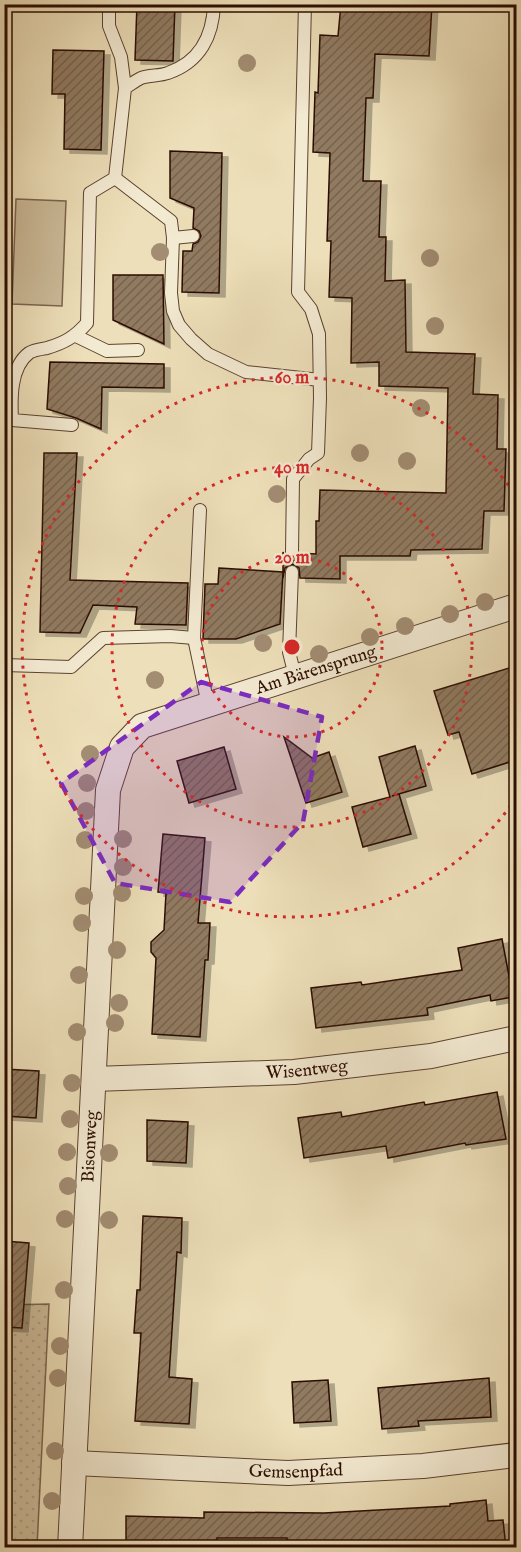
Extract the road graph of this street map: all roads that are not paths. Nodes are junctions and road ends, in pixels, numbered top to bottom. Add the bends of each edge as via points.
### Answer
1 (109, 4) edge
2 (214, 4) edge
3 (305, 4) edge
4 (125, 88) junction
5 (116, 178) junction
6 (193, 236) dead end
7 (173, 238) junction
8 (76, 336) junction
9 (138, 350) dead end
10 (320, 380) junction
11 (8, 424) edge
12 (72, 424) dead end
13 (200, 510) dead end
14 (292, 553) dead end
15 (292, 572) dead end
16 (516, 606) edge
17 (194, 638) junction
18 (4, 665) edge
19 (295, 676) junction
20 (208, 705) junction
21 (122, 747) joint
22 (516, 1038) edge
23 (94, 1079) junction
24 (516, 1455) edge
25 (74, 1463) junction
26 (70, 1548) edge

1 - 4 lane via 109,26 121,57
2 - 4 lane via 208,38 198,56 169,73 142,78
3 - 10 lane via 298,292 311,309 319,334
4 - 5 lane
5 - 7 lane via 171,221
5 - 8 lane via 90,193 87,323
6 - 7 lane
7 - 10 lane via 173,311 191,339 208,354 246,372
8 - 9 lane via 107,351
8 - 11 lane via 30,352 18,365
10 - 14 lane via 318,453 293,479
11 - 12 lane
13 - 17 lane
15 - 19 lane via 289,652
16 - 19 street, Am Bärensprung
17 - 18 lane via 103,638 71,667
17 - 20 lane
19 - 20 street, Am Bärensprung
20 - 21 street, Am Bärensprung via 142,726
21 - 23 street, Bisonweg via 108,790
22 - 23 street, Wisentweg via 431,1056 294,1072
23 - 25 street, Bisonweg
24 - 25 street, Gemsenpfad via 423,1466 288,1473
25 - 26 street, Bisonweg

